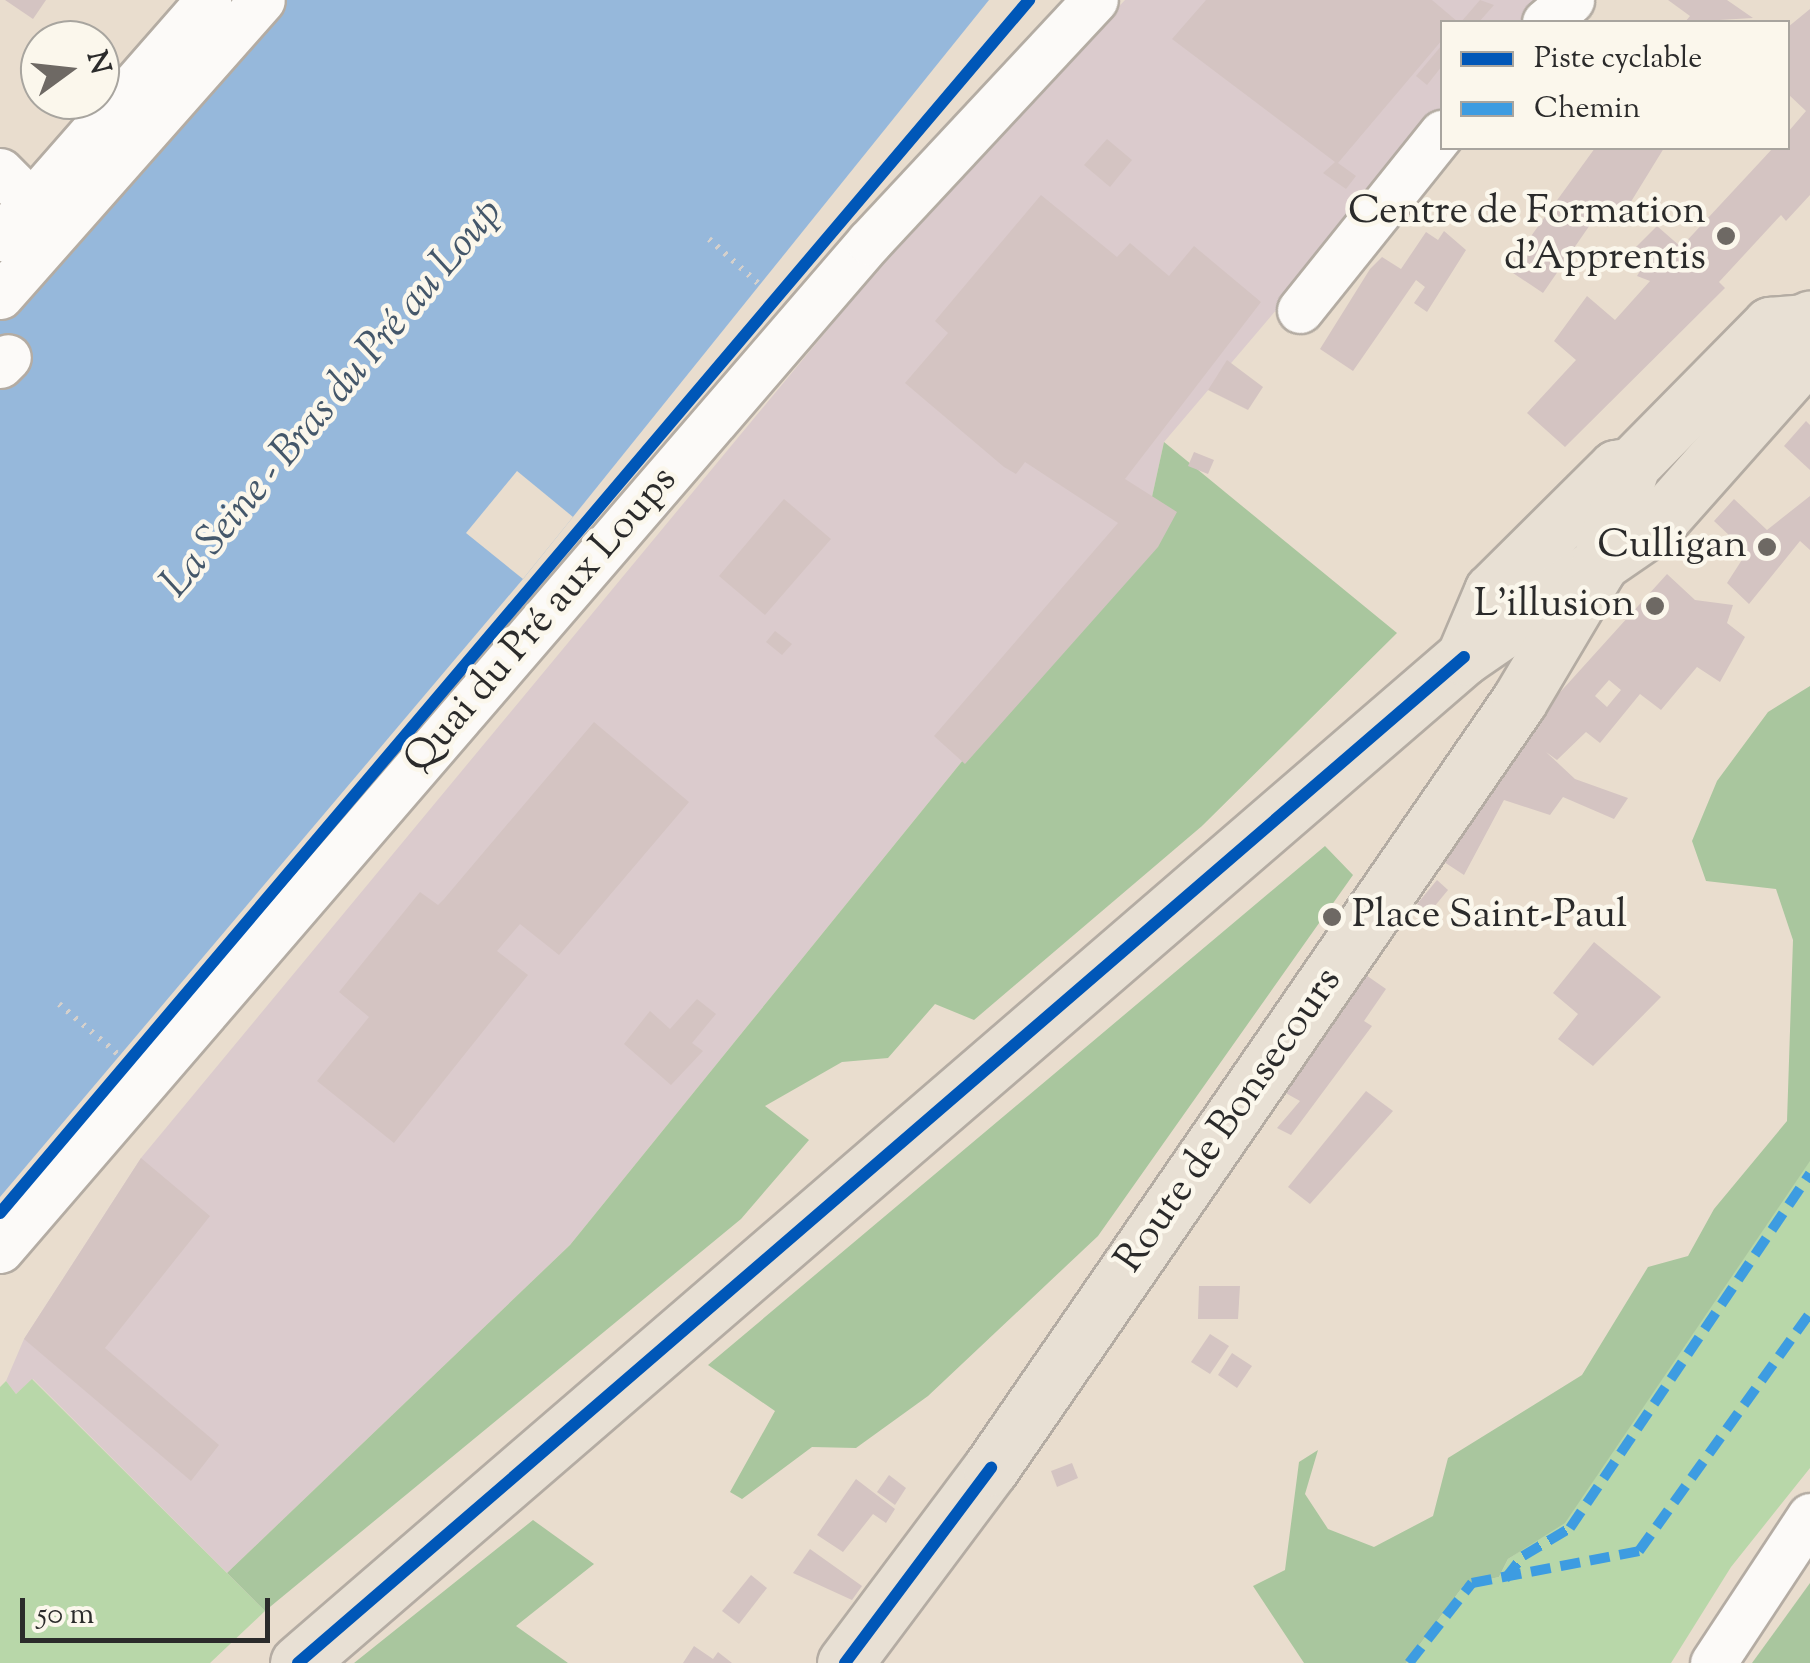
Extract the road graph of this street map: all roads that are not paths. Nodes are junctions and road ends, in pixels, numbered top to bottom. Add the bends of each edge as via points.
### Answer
1 (208, 0) edge
2 (262, 0) edge
3 (1095, 0) edge
4 (1571, 0) edge
5 (1547, 20) edge
6 (1440, 135) edge
7 (16, 187) edge
8 (0, 238) edge
9 (0, 296) edge
10 (1300, 310) dead end
11 (1809, 320) edge
12 (1632, 465) junction
13 (1598, 568) junction
14 (1464, 657) junction
15 (0, 1250) edge
16 (1810, 1516) edge
17 (298, 1663) edge
18 (845, 1663) edge
19 (1713, 1663) edge

1 - 7 street
2 - 9 street
3 - 15 street, Quai du Pré aux Loups via 869,242 138,1070
4 - 5 street
6 - 10 street
7 - 8 street
11 - 12 main road, Route de Bonsecours via 1770,325
11 - 13 main road, Route de Bonsecours via 1798,365 1728,448 1656,525
12 - 13 main road, Route de Bonsecours
12 - 14 main road via 1616,468 1492,591
13 - 14 main road
13 - 18 main road, Route de Bonsecours via 1363,928
14 - 17 main road
16 - 19 street

